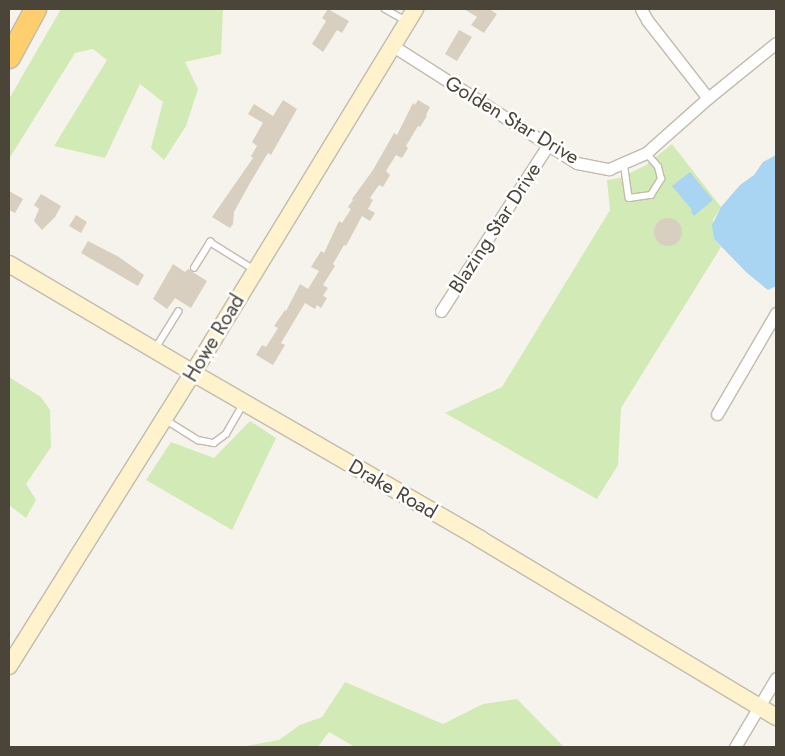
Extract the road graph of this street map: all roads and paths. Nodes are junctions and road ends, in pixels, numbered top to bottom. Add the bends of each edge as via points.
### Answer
1 (36, 9) edge
2 (385, 9) edge
3 (641, 9) edge
4 (411, 15) edge
5 (776, 43) edge
6 (393, 46) junction
7 (9, 57) edge
8 (708, 98) junction
9 (548, 145) junction
10 (646, 153) junction
11 (624, 162) junction
12 (9, 264) edge
13 (194, 268) dead end
14 (255, 270) junction
15 (441, 311) dead end
16 (178, 312) dead end
17 (776, 313) edge
18 (154, 350) junction
19 (193, 373) junction
20 (245, 403) junction
21 (717, 414) dead end
22 (164, 419) junction
23 (9, 666) edge
24 (776, 678) edge
25 (759, 707) junction
26 (776, 717) edge
27 (735, 747) edge

1 - 7 highway
2 - 4 lane
3 - 8 street
4 - 6 street, Howe Road
5 - 8 street, Golden Star Drive
6 - 9 street, Golden Star Drive
6 - 14 street, Howe Road
8 - 10 street, Golden Star Drive
9 - 11 street, Golden Star Drive via 577,163 608,169
9 - 15 street, Blazing Star Drive
10 - 11 street, Golden Star Drive
10 - 11 lane via 658,167 661,178 651,195 629,198
12 - 18 street, Drake Road
13 - 14 lane via 210,242
14 - 19 street, Howe Road
16 - 18 lane
17 - 21 street
18 - 19 street, Drake Road
19 - 20 street, Drake Road
19 - 22 street, Howe Road
20 - 22 lane via 226,434 214,443 198,440
20 - 25 street, Drake Road via 480,539
22 - 23 street, Howe Road
24 - 25 street
25 - 26 street, Drake Road
25 - 27 street

